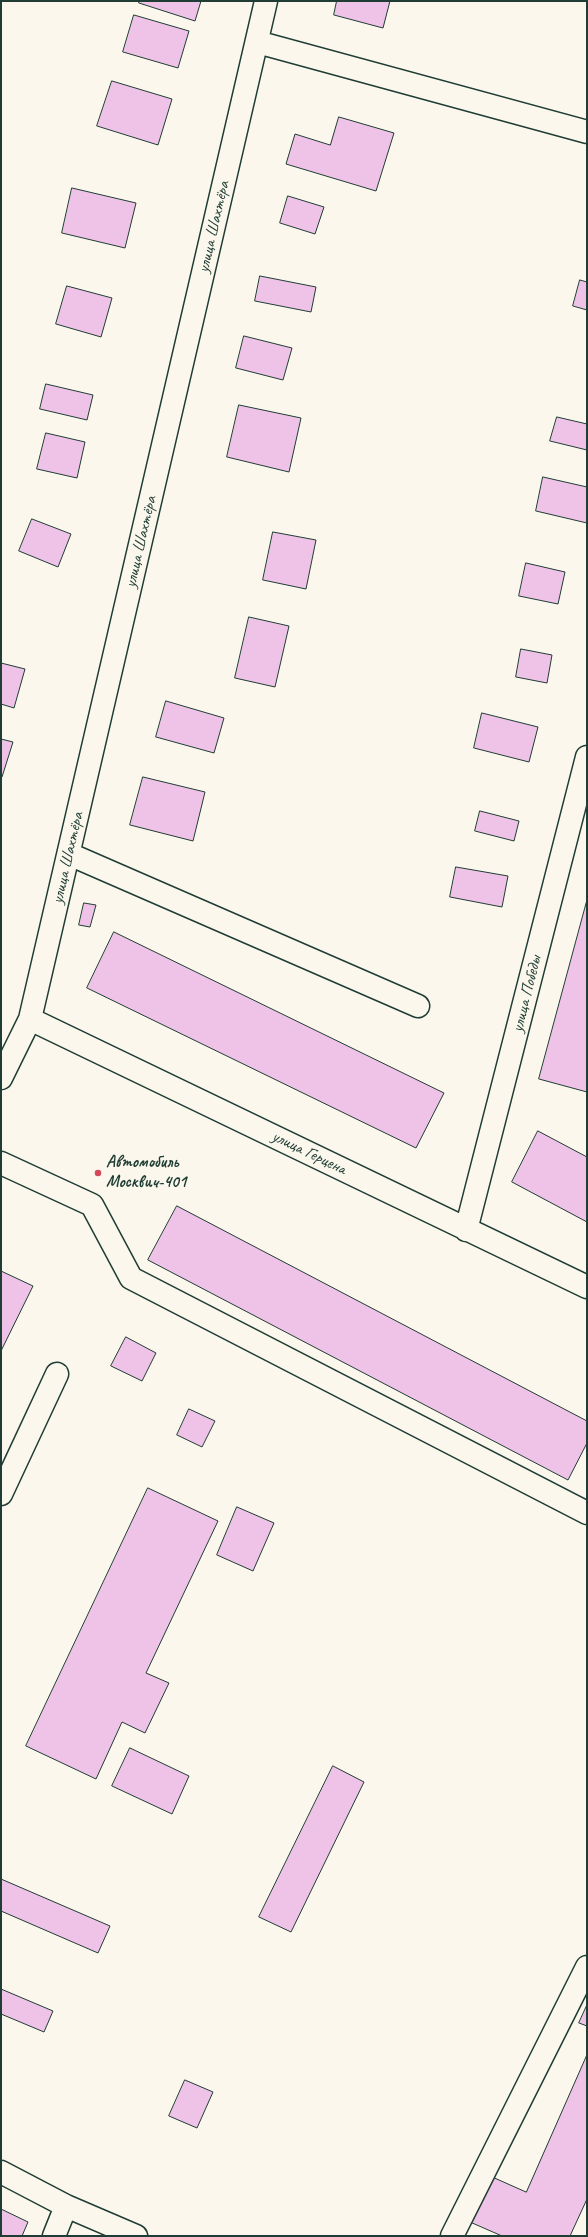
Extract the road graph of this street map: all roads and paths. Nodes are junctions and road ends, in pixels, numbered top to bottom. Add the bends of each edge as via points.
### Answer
1 (266, 1) edge
2 (257, 42) junction
3 (587, 132) edge
4 (587, 757) edge
5 (69, 854) junction
6 (418, 1006) dead end
7 (30, 1018) junction
8 (3, 1069) edge
9 (1, 1163) edge
10 (466, 1230) junction
11 (587, 1287) edge
12 (57, 1374) dead end
13 (1, 1494) edge
14 (587, 1513) edge
15 (587, 1967) edge
16 (1, 2172) edge
17 (66, 2206) junction
18 (54, 2236) edge
19 (136, 2236) edge
20 (452, 2236) edge

1 - 2 street, улица Шахтёра
2 - 3 street
2 - 5 street, улица Шахтёра
4 - 10 street, улица Победы
5 - 6 street
5 - 7 street, улица Шахтёра
7 - 8 street, улица Шахтёра
7 - 10 street, улица Герцена
9 - 14 street via 92,1205 131,1278
10 - 11 street, улица Герцена
12 - 13 street
15 - 20 street
16 - 17 street
17 - 18 street
17 - 19 street

